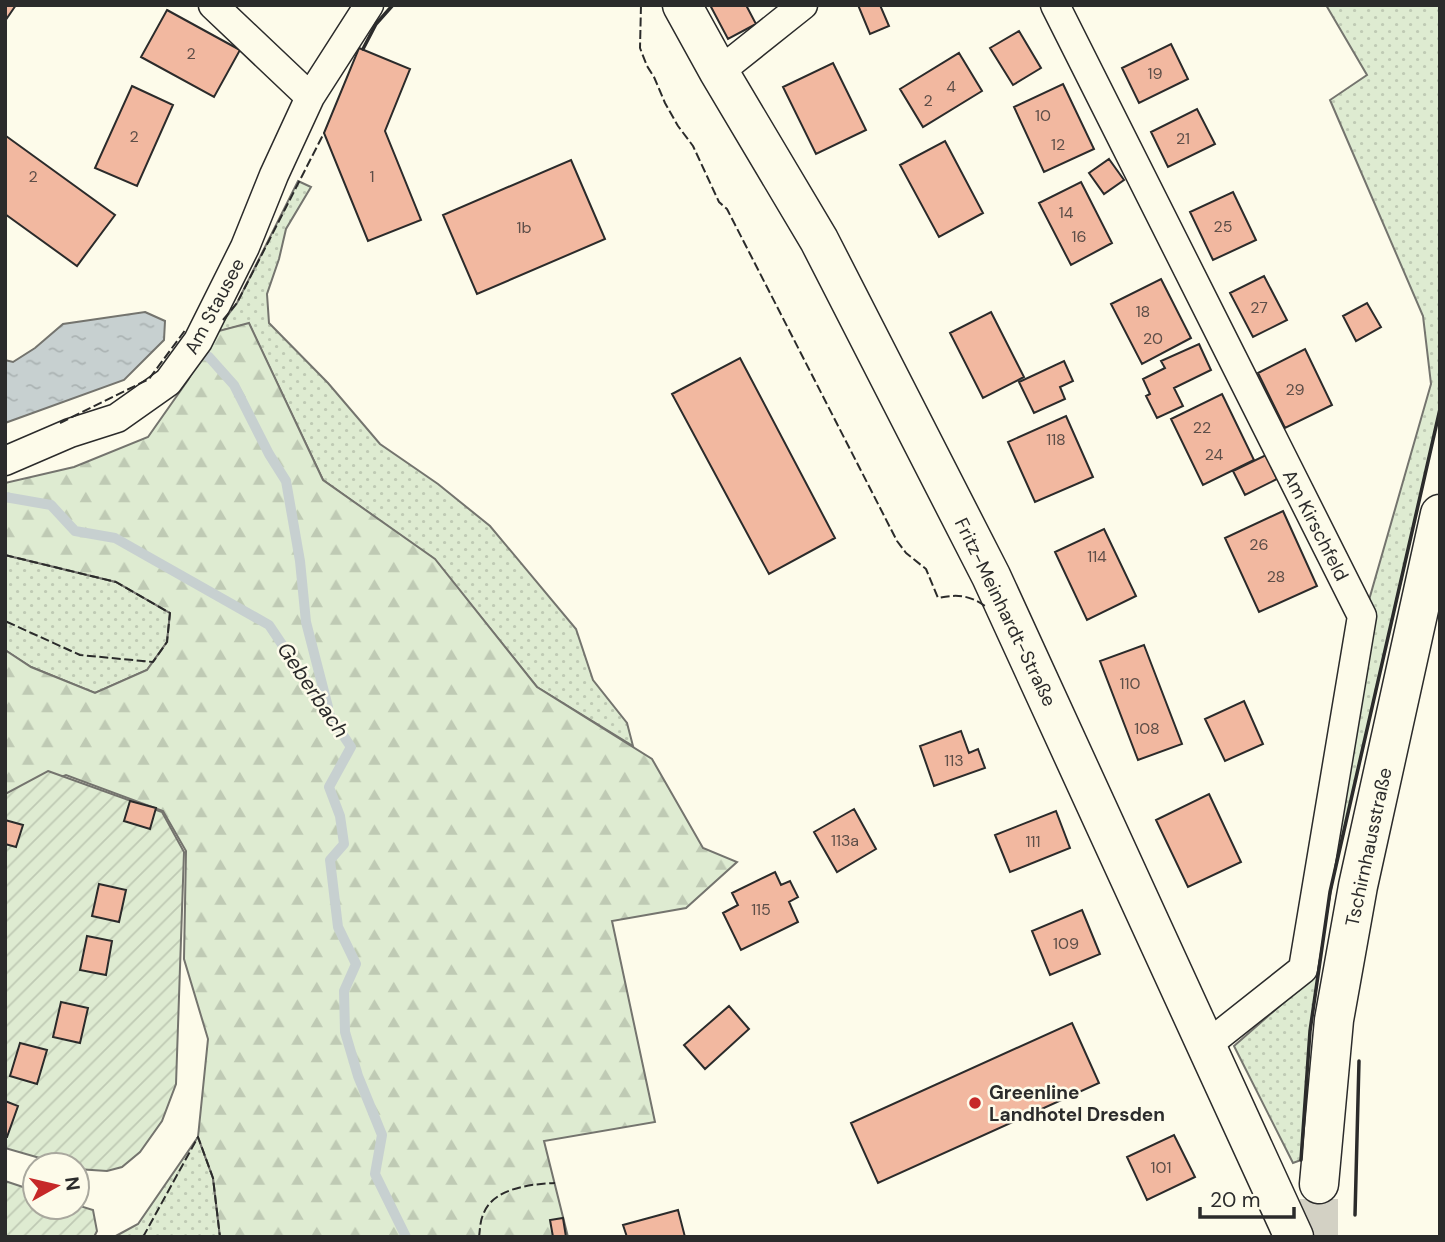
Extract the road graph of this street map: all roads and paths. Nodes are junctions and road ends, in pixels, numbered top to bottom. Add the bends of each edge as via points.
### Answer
1 (213, 5) edge
2 (369, 5) edge
3 (682, 5) edge
4 (803, 5) edge
5 (1055, 5) edge
6 (719, 72) junction
7 (310, 97) junction
8 (5, 461) edge
9 (1440, 514) edge
10 (1207, 1045) junction
11 (1319, 1184) tunnel mouth
12 (1294, 1237) edge

1 - 7 street
2 - 7 street, Am Stausee
3 - 6 street, Fritz-Meinhardt-Straße
4 - 6 street
5 - 10 street, Am Kirschfeld via 1362,616 1303,968
6 - 10 street, Fritz-Meinhardt-Straße via 819,240 990,576
7 - 8 street, Am Stausee via 245,247 192,351 168,382 117,418
9 - 11 street, Tschirnhausstraße via 1358,887 1334,1020
10 - 12 street, Fritz-Meinhardt-Straße

